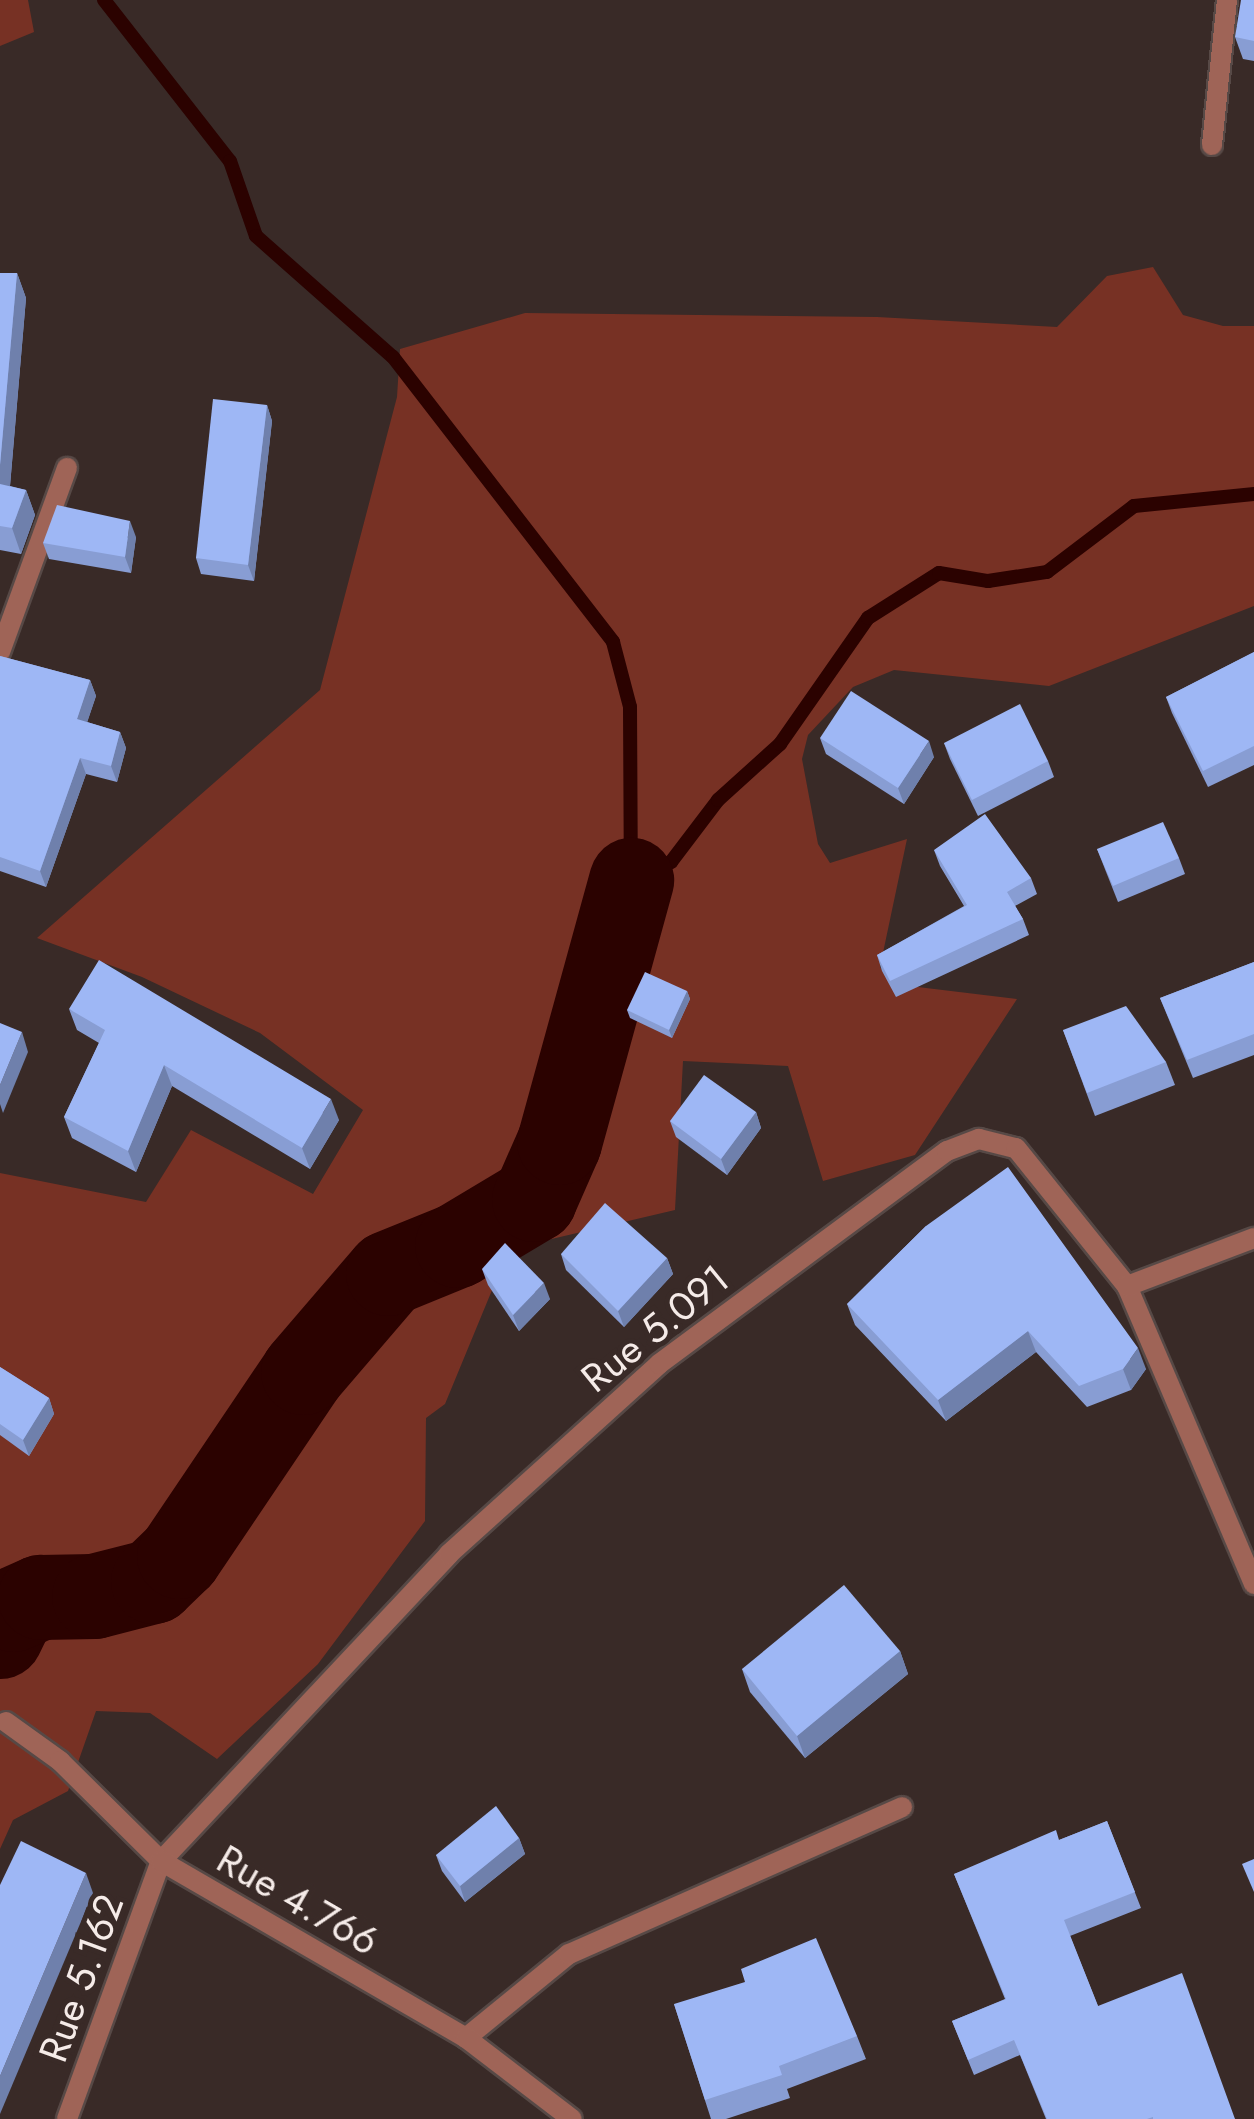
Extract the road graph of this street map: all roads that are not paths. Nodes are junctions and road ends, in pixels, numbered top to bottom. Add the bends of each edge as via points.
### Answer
1 (1226, 0) edge
2 (1212, 145) dead end
3 (67, 468) dead end
4 (0, 652) edge
5 (1254, 1238) edge
6 (1127, 1286) junction
7 (1254, 1584) edge
8 (6, 1722) dead end
9 (902, 1807) dead end
10 (161, 1862) junction
11 (466, 2038) junction
12 (67, 2119) edge
13 (572, 2119) edge

1 - 2 street
3 - 4 street
5 - 6 street
6 - 7 street, Rue 5.091
6 - 10 street, Rue 5.091 via 1016,1148 979,1139 946,1151 658,1364 449,1554
8 - 10 street, Rue 4.766 via 60,1761
9 - 11 street via 569,1954
10 - 11 street, Rue 4.766
10 - 12 street, Rue 5.162
11 - 13 street, Rue 4.766

